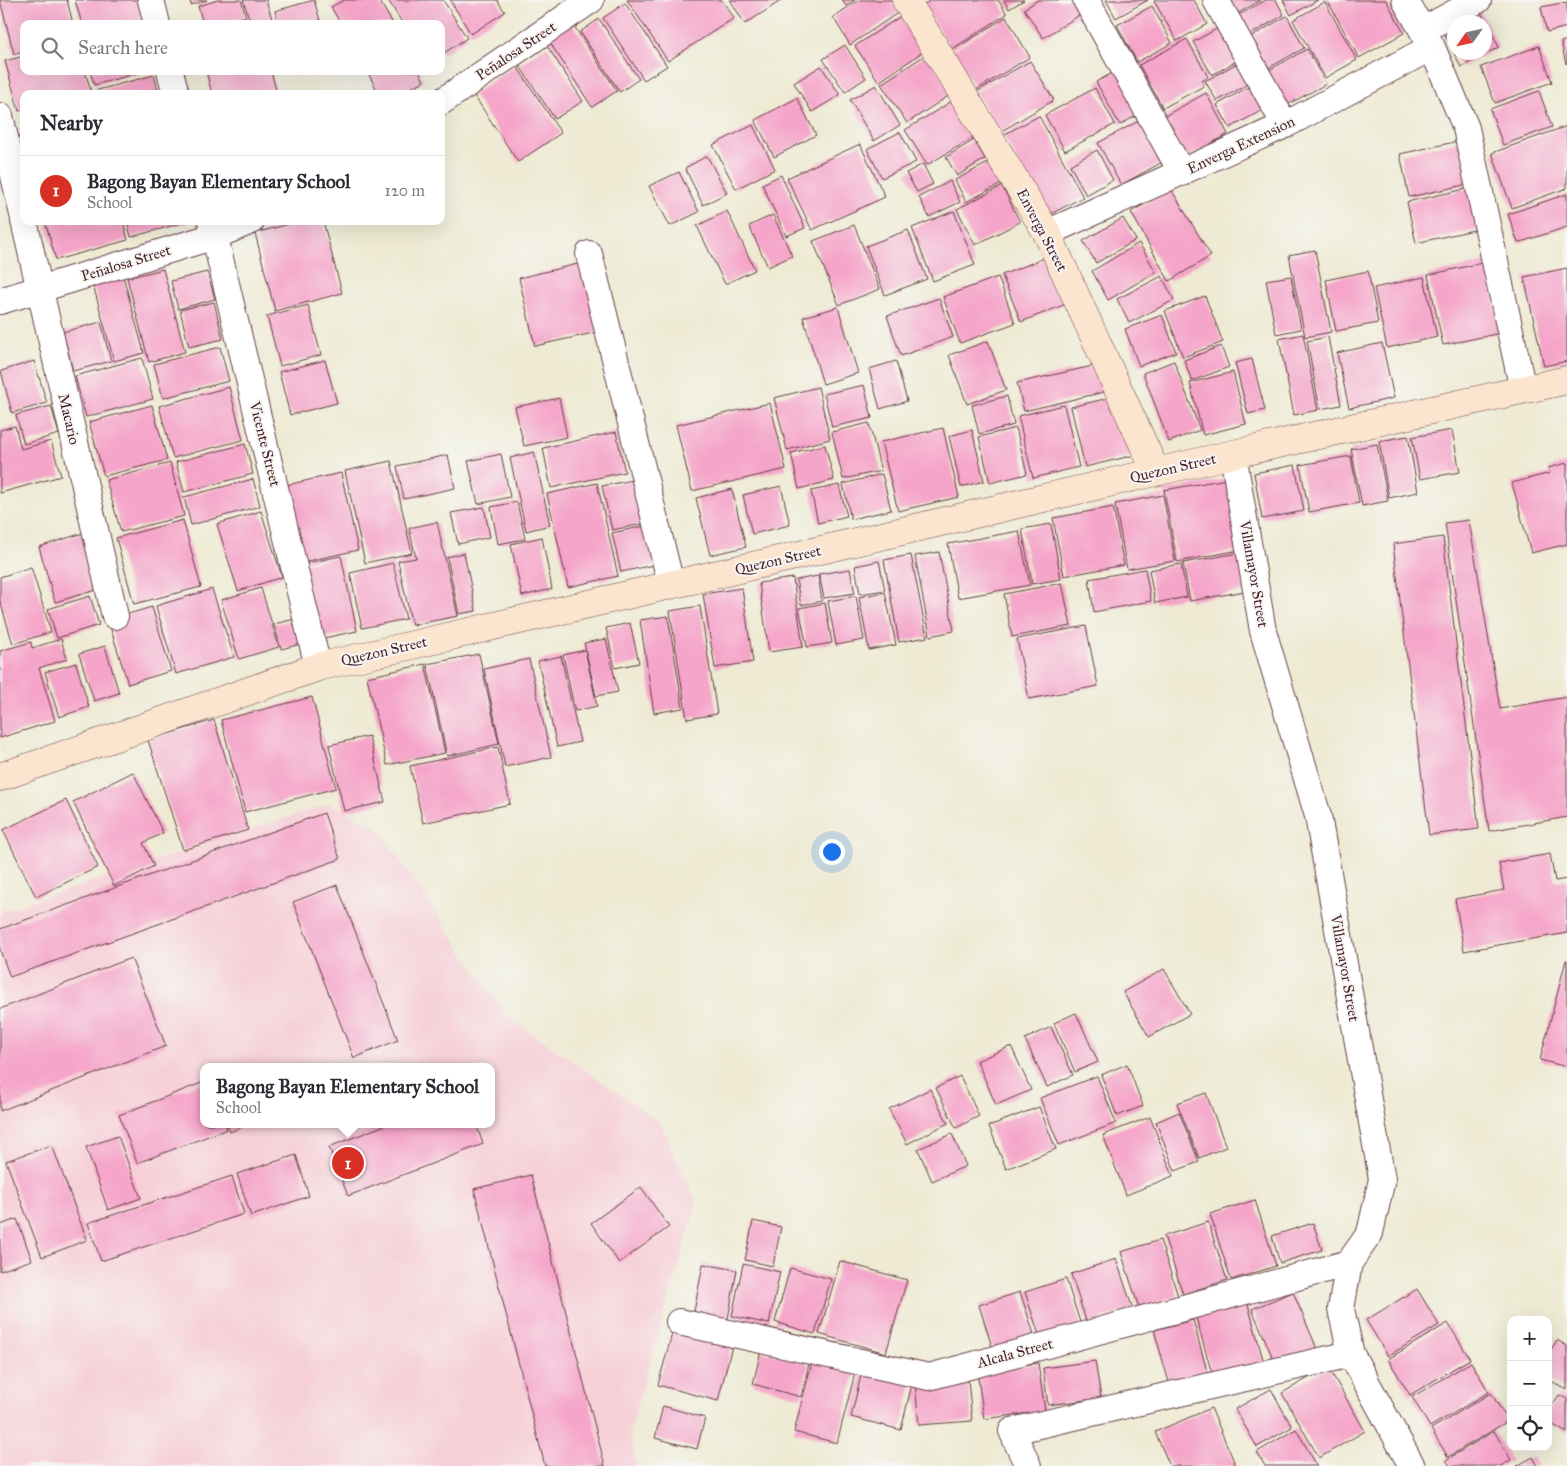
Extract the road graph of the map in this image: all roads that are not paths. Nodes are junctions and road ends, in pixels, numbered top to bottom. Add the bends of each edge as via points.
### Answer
1 (151, 0) edge
2 (591, 0) edge
3 (906, 0) edge
4 (1086, 0) edge
5 (1216, 0) edge
6 (1405, 0) edge
7 (1478, 0) edge
8 (156, 20) edge
9 (1427, 38) junction
10 (171, 75) edge
11 (175, 90) edge
12 (445, 99) edge
13 (0, 116) edge
14 (1285, 125) junction
15 (1182, 173) junction
16 (20, 203) edge
17 (25, 225) edge
18 (232, 225) edge
19 (213, 229) edge
20 (1047, 233) junction
21 (589, 254) dead end
22 (40, 290) junction
23 (0, 302) edge
24 (1567, 380) edge
25 (1523, 390) junction
26 (1233, 454) junction
27 (1156, 472) junction
28 (671, 584) junction
29 (115, 616) dead end
30 (318, 667) junction
31 (0, 777) edge
32 (1349, 1263) junction
33 (679, 1322) dead end
34 (1351, 1354) junction
35 (1028, 1466) edge
36 (1412, 1466) edge

1 - 8 street
2 - 12 street, Peñalosa Street
3 - 20 main road, Enverga Street
4 - 15 street
5 - 14 street
6 - 9 street
7 - 9 street, Enverga Extension
9 - 14 street, Enverga Extension
9 - 25 street via 1466,128
10 - 11 street
13 - 16 street, Macario
14 - 15 street, Enverga Extension
15 - 20 street, Enverga Extension
17 - 22 street, Macario
18 - 19 street, Peñalosa Street
19 - 22 street, Peñalosa Street
19 - 30 street, Vicente Street
20 - 27 main road, Enverga Street
21 - 28 street
22 - 23 street, Peñalosa Street
22 - 29 street, Macario
24 - 25 main road, Quezon Street
25 - 26 main road, Quezon Street
26 - 27 main road, Quezon Street
26 - 32 street, Villamayor Street via 1263,631 1318,816 1382,1179 1370,1233
27 - 28 main road, Quezon Street
28 - 30 main road, Quezon Street
30 - 31 main road, Quezon Street
32 - 33 street, Alcala Street via 929,1377
32 - 34 street, Villamayor Street via 1341,1309
34 - 35 street via 1012,1431
34 - 36 street, Villamayor Street

